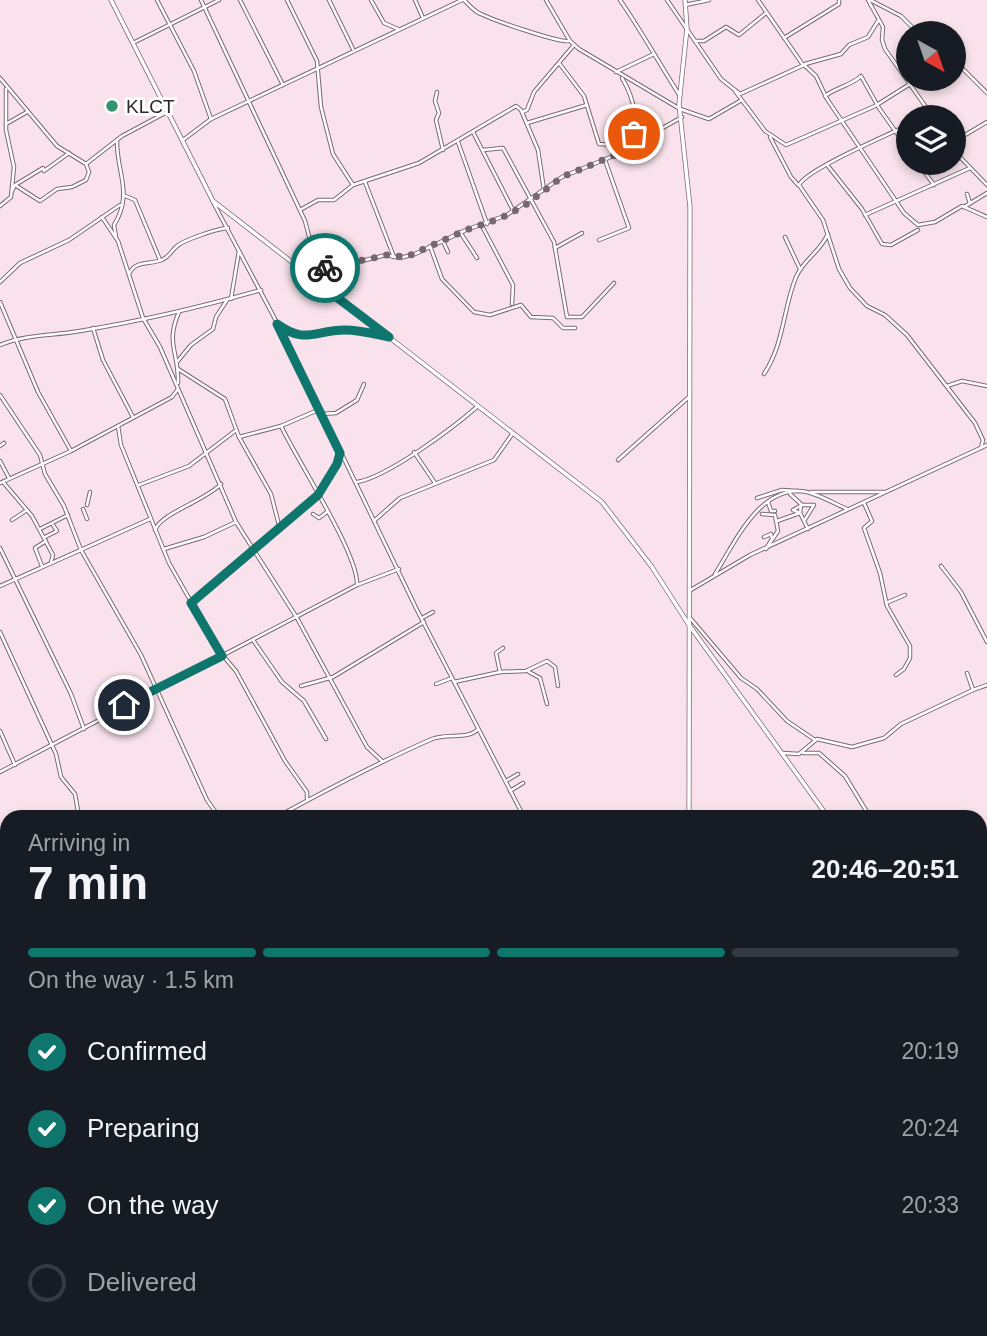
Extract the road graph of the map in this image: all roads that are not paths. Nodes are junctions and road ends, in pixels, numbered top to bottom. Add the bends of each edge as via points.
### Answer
1 (111, 0) edge
2 (157, 0) edge
3 (201, 0) edge
4 (219, 0) edge
5 (240, 0) edge
6 (287, 0) edge
7 (329, 0) edge
8 (371, 0) edge
9 (415, 0) edge
10 (463, 0) edge
11 (546, 0) edge
12 (620, 0) edge
13 (667, 0) edge
14 (709, 0) edge
15 (758, 0) edge
16 (839, 0) edge
17 (869, 0) edge
18 (685, 3) edge
19 (204, 6) junction
20 (766, 13) junction
21 (423, 18) junction
22 (878, 21) junction
23 (906, 21) edge
24 (171, 25) junction
25 (398, 29) junction
26 (687, 29) junction
27 (871, 34) junction
28 (784, 38) junction
29 (881, 40) junction
30 (570, 41) junction
31 (695, 41) junction
32 (133, 43) junction
33 (575, 45) junction
34 (353, 50) junction
35 (654, 54) junction
36 (559, 63) junction
37 (896, 64) edge
38 (804, 65) junction
39 (317, 68) junction
40 (616, 72) junction
41 (966, 72) edge
42 (621, 75) junction
43 (0, 78) edge
44 (283, 85) junction
45 (6, 89) junction
46 (899, 91) edge
47 (914, 91) edge
48 (438, 92) dead end
49 (735, 92) junction
50 (987, 93) edge
51 (680, 96) junction
52 (825, 96) junction
53 (248, 102) junction
54 (740, 102) junction
55 (878, 104) junction
56 (587, 105) junction
57 (924, 105) edge
58 (680, 109) junction
59 (167, 111) junction
60 (28, 112) junction
61 (522, 112) junction
62 (682, 117) junction
63 (211, 119) junction
64 (843, 121) junction
65 (987, 122) edge
66 (527, 123) junction
67 (6, 124) junction
68 (896, 131) joint
69 (473, 132) junction
70 (768, 133) junction
71 (966, 134) edge
72 (117, 140) junction
73 (183, 140) junction
74 (458, 142) junction
75 (626, 146) junction
76 (861, 149) junction
77 (443, 150) junction
78 (483, 150) junction
79 (622, 152) junction
80 (69, 153) junction
81 (605, 160) junction
82 (966, 162) edge
83 (86, 164) junction
84 (826, 165) junction
85 (970, 168) junction
86 (927, 175) edge
87 (365, 182) junction
88 (15, 185) junction
89 (353, 185) junction
90 (934, 185) junction
91 (987, 185) edge
92 (800, 187) junction
93 (544, 190) junction
94 (12, 191) junction
95 (987, 193) edge
96 (967, 194) dead end
97 (123, 195) junction
98 (213, 201) junction
99 (530, 201) junction
100 (897, 202) junction
101 (970, 203) junction
102 (120, 205) junction
103 (0, 206) edge
104 (964, 207) junction
105 (300, 211) junction
106 (514, 212) junction
107 (865, 215) junction
108 (987, 216) edge
109 (102, 217) junction
110 (484, 225) junction
111 (228, 228) junction
112 (918, 230) dead end
113 (460, 232) junction
114 (582, 233) dead end
115 (828, 233) junction
116 (785, 237) dead end
117 (599, 240) dead end
118 (118, 241) junction
119 (443, 241) junction
120 (430, 246) junction
121 (239, 248) junction
122 (555, 248) junction
123 (448, 252) dead end
124 (394, 257) junction
125 (477, 258) dead end
126 (160, 260) junction
127 (328, 267) junction
128 (800, 269) junction
129 (306, 274) junction
130 (128, 276) junction
131 (0, 282) edge
132 (614, 283) dead end
133 (261, 290) junction
134 (229, 299) junction
135 (0, 302) edge
136 (511, 307) junction
137 (179, 312) junction
138 (143, 318) junction
139 (277, 324) junction
140 (93, 328) junction
141 (575, 328) dead end
142 (389, 337) junction
143 (16, 339) junction
144 (0, 345) edge
145 (177, 362) junction
146 (178, 369) junction
147 (764, 374) dead end
148 (364, 384) dead end
149 (947, 386) junction
150 (987, 386) edge
151 (178, 387) junction
152 (0, 395) edge
153 (690, 396) junction
154 (478, 406) junction
155 (319, 410) junction
156 (321, 414) junction
157 (133, 417) junction
158 (118, 426) junction
159 (281, 426) junction
160 (235, 431) junction
161 (513, 433) junction
162 (240, 437) junction
163 (4, 443) dead end
164 (0, 446) edge
165 (987, 446) edge
166 (981, 448) junction
167 (71, 451) junction
168 (414, 452) junction
169 (340, 453) junction
170 (205, 455) junction
171 (618, 460) dead end
172 (0, 461) edge
173 (41, 464) junction
174 (9, 478) junction
175 (1, 482) edge
176 (357, 482) junction
177 (435, 483) junction
178 (221, 484) junction
179 (139, 485) junction
180 (806, 491) junction
181 (889, 491) junction
182 (90, 492) dead end
183 (790, 494) junction
184 (318, 495) junction
185 (777, 495) junction
186 (757, 498) junction
187 (768, 502) junction
188 (864, 503) junction
189 (88, 505) dead end
190 (801, 505) junction
191 (760, 508) junction
192 (83, 509) dead end
193 (27, 510) junction
194 (848, 510) junction
195 (775, 511) dead end
196 (327, 512) junction
197 (800, 513) junction
198 (313, 514) dead end
199 (762, 514) dead end
200 (68, 515) junction
201 (87, 519) dead end
202 (150, 519) junction
203 (12, 520) dead end
204 (374, 521) junction
205 (777, 521) junction
206 (804, 521) junction
207 (236, 522) junction
208 (53, 525) junction
209 (280, 528) junction
210 (40, 529) junction
211 (808, 529) junction
212 (155, 530) junction
213 (764, 537) dead end
214 (45, 539) junction
215 (0, 548) edge
216 (164, 549) junction
217 (766, 549) junction
218 (81, 550) junction
219 (253, 551) junction
220 (51, 562) junction
221 (42, 566) junction
222 (941, 566) dead end
223 (399, 569) junction
224 (713, 577) junction
225 (14, 578) junction
226 (357, 585) junction
227 (0, 586) edge
228 (689, 591) junction
229 (905, 595) dead end
230 (191, 603) junction
231 (886, 603) junction
232 (433, 612) dead end
233 (689, 617) junction
234 (297, 618) junction
235 (423, 620) junction
236 (689, 625) junction
237 (0, 632) edge
238 (253, 640) junction
239 (987, 642) edge
240 (503, 648) dead end
241 (222, 656) junction
242 (526, 671) junction
243 (500, 672) junction
244 (967, 673) dead end
245 (896, 675) dead end
246 (328, 678) junction
247 (453, 680) junction
248 (436, 684) dead end
249 (987, 685) edge
250 (301, 686) dead end
251 (558, 686) dead end
252 (158, 689) junction
253 (973, 690) junction
254 (547, 704) dead end
255 (84, 729) junction
256 (478, 729) junction
257 (0, 731) edge
258 (326, 739) dead end
259 (815, 740) junction
260 (52, 746) junction
261 (783, 753) junction
262 (799, 754) junction
263 (382, 761) junction
264 (15, 765) junction
265 (0, 772) edge
266 (518, 774) dead end
267 (505, 782) junction
268 (523, 783) dead end
269 (510, 791) junction
270 (307, 799) junction
271 (78, 810) edge
272 (214, 810) edge
273 (289, 810) edge
274 (520, 810) edge
275 (690, 810) edge
276 (823, 810) edge
277 (866, 810) edge

1 - 32 street
2 - 24 street
3 - 19 street
4 - 19 street
5 - 44 street
6 - 39 street
7 - 34 street
8 - 25 street via 384,23
9 - 21 street
10 - 21 street
10 - 30 street via 502,25
11 - 30 street
12 - 35 street
13 - 26 street
14 - 18 street
15 - 20 street
16 - 28 street via 839,5
17 - 22 street
17 - 23 street
18 - 26 street
19 - 24 street
19 - 53 street
20 - 28 street
20 - 31 street via 739,35 726,27 704,41
21 - 25 street
22 - 27 street
22 - 29 street via 884,29
24 - 32 street
24 - 63 street via 202,87
25 - 34 street
26 - 31 street
26 - 51 street
27 - 29 street
27 - 38 street via 839,55
28 - 38 street
29 - 37 street
30 - 33 street
31 - 49 street
32 - 59 street
33 - 36 street
33 - 40 street
34 - 39 street
35 - 40 street
35 - 51 street
36 - 56 street
36 - 61 street
38 - 49 street via 742,94
38 - 52 street via 816,76
39 - 44 street
39 - 89 street via 332,151
40 - 42 street
41 - 50 street
42 - 58 street
42 - 75 street via 633,103 634,134
43 - 45 street
44 - 53 street
45 - 60 street
45 - 67 street
46 - 55 street
47 - 57 street
48 - 77 street via 436,120
49 - 54 street
51 - 58 street
52 - 55 street via 861,76
52 - 64 street
53 - 63 street
53 - 105 street
54 - 58 street via 709,119
54 - 70 street
55 - 64 street
55 - 68 street
56 - 66 street
56 - 75 street via 600,145
58 - 62 street
59 - 72 street
59 - 73 street
60 - 67 street
60 - 80 street via 57,146
61 - 66 street
61 - 69 street via 514,107
62 - 79 street
62 - 153 street via 690,207
63 - 73 street
64 - 70 street via 789,144
64 - 76 street
65 - 71 street
66 - 93 street via 538,151
67 - 94 street via 14,167
68 - 76 street
69 - 74 street
69 - 78 street
70 - 92 street
72 - 83 street
72 - 97 street
73 - 98 street
74 - 77 street
74 - 110 street
75 - 79 street
76 - 84 street
76 - 100 street
77 - 87 street
78 - 99 street via 502,147
78 - 106 street
79 - 81 street
80 - 83 street
80 - 88 street
81 - 93 street via 562,177
81 - 117 street via 629,228
82 - 85 street
83 - 88 street via 86,180 57,189 40,201
84 - 92 street via 801,180
84 - 107 street
85 - 90 street
85 - 91 street
86 - 90 street
87 - 89 street
87 - 124 street
88 - 94 street
89 - 105 street via 334,200 318,200
90 - 100 street
92 - 115 street
93 - 99 street
94 - 103 street
95 - 101 street
96 - 101 street
97 - 102 street
97 - 126 street via 135,200
98 - 111 street
98 - 129 street
99 - 106 street
99 - 122 street
100 - 104 street via 921,226
100 - 107 street
101 - 104 street
102 - 109 street
102 - 118 street via 114,229
104 - 108 street
105 - 127 street via 310,240
106 - 110 street
107 - 112 street via 882,244 888,246
109 - 118 street
109 - 131 street via 69,240 20,263
110 - 113 street
110 - 136 street via 513,285
111 - 121 street
111 - 126 street via 178,246
113 - 119 street
113 - 125 street
114 - 122 street
115 - 128 street via 819,251
115 - 149 street via 850,288 867,306 901,328
116 - 128 street
118 - 130 street
119 - 120 street
119 - 123 street
120 - 124 street via 406,257
120 - 136 street via 442,279 474,312 490,315
121 - 133 street
121 - 134 street
122 - 132 street via 568,318 582,317
124 - 127 street
126 - 130 street via 137,265
127 - 129 street
128 - 147 street via 777,349
129 - 142 street
130 - 138 street
133 - 134 street
133 - 139 street
134 - 137 street
134 - 145 street via 213,329
135 - 143 street
136 - 141 street via 521,305 531,317 553,318 563,328
137 - 138 street
137 - 145 street via 170,339
138 - 140 street
138 - 151 street
139 - 142 street via 302,337 347,330
139 - 155 street
140 - 143 street
140 - 157 street via 103,360
142 - 154 street
143 - 144 street
143 - 167 street via 38,392
145 - 146 street
146 - 151 street
146 - 160 street via 225,399
148 - 156 street via 358,400 336,413
149 - 150 street via 962,381
149 - 166 street via 982,433
151 - 157 street via 172,397
151 - 170 street
152 - 173 street via 40,455
153 - 171 street
153 - 228 street
154 - 161 street
154 - 168 street
155 - 156 street
155 - 159 street
156 - 169 street
157 - 158 street
158 - 167 street
158 - 179 street via 121,445
159 - 162 street
159 - 184 street
160 - 162 street
160 - 170 street
161 - 177 street via 494,460
161 - 236 street via 602,502
162 - 209 street via 271,494
163 - 164 street
165 - 166 street
166 - 181 street
167 - 173 street
168 - 176 street
168 - 177 street
169 - 176 street
169 - 184 street
170 - 178 street
170 - 179 street
172 - 174 street
173 - 174 street
173 - 200 street
174 - 175 street
175 - 193 street
176 - 204 street
177 - 204 street via 400,498
178 - 207 street
178 - 212 street via 195,504 162,519
179 - 202 street
180 - 181 street
180 - 183 street
180 - 186 street via 782,490
180 - 194 street
181 - 188 street
182 - 189 street
183 - 185 street
183 - 190 street
184 - 196 street
184 - 209 street
185 - 186 street
185 - 187 street
186 - 191 street
187 - 191 street
187 - 195 street
188 - 194 street
188 - 231 street via 872,520 864,528 865,536
190 - 197 street
190 - 197 street via 793,510
190 - 206 street via 814,505
191 - 224 street
192 - 201 street
193 - 203 street
193 - 210 street
194 - 211 street
196 - 198 street via 319,518
196 - 226 street via 355,568
197 - 205 street
197 - 206 street
199 - 205 street via 775,515
200 - 208 street
200 - 218 street
202 - 212 street
202 - 218 street
204 - 223 street
205 - 217 street via 776,538
206 - 211 street
207 - 216 street
207 - 219 street
208 - 210 street
208 - 214 street via 57,531
209 - 219 street
210 - 214 street
211 - 217 street
212 - 216 street
213 - 217 street via 771,534
214 - 220 street via 53,555
214 - 221 street via 35,548
215 - 225 street
216 - 230 street
217 - 224 street
218 - 220 street
218 - 252 street
219 - 230 street
219 - 234 street
220 - 221 street
221 - 225 street
222 - 239 street via 961,592
223 - 226 street
223 - 235 street
224 - 228 street
225 - 227 street
225 - 255 street
226 - 234 street
228 - 233 street
229 - 231 street
230 - 241 street
231 - 245 street via 911,650 904,669
232 - 235 street
233 - 236 street
233 - 259 street via 741,678
234 - 238 street
234 - 246 street
235 - 246 street
235 - 247 street
236 - 261 street
236 - 275 street
237 - 260 street
238 - 241 street
238 - 258 street via 282,682 304,701
240 - 243 street via 496,653
241 - 252 street
241 - 270 street via 236,671
242 - 243 street
242 - 251 street via 551,662
242 - 254 street via 541,678
243 - 247 street
244 - 253 street
246 - 250 street
246 - 263 street via 366,747
247 - 248 street
247 - 256 street
249 - 253 street
252 - 255 street
252 - 272 street
253 - 259 street via 901,724 884,738 852,747
255 - 260 street
256 - 263 street via 470,736 439,736
256 - 267 street
257 - 264 street
259 - 262 street
260 - 264 street
260 - 271 street
261 - 262 street
261 - 276 street
262 - 277 street via 819,753 841,771
263 - 270 street
264 - 265 street
266 - 267 street
267 - 269 street
268 - 269 street
269 - 274 street
270 - 273 street

